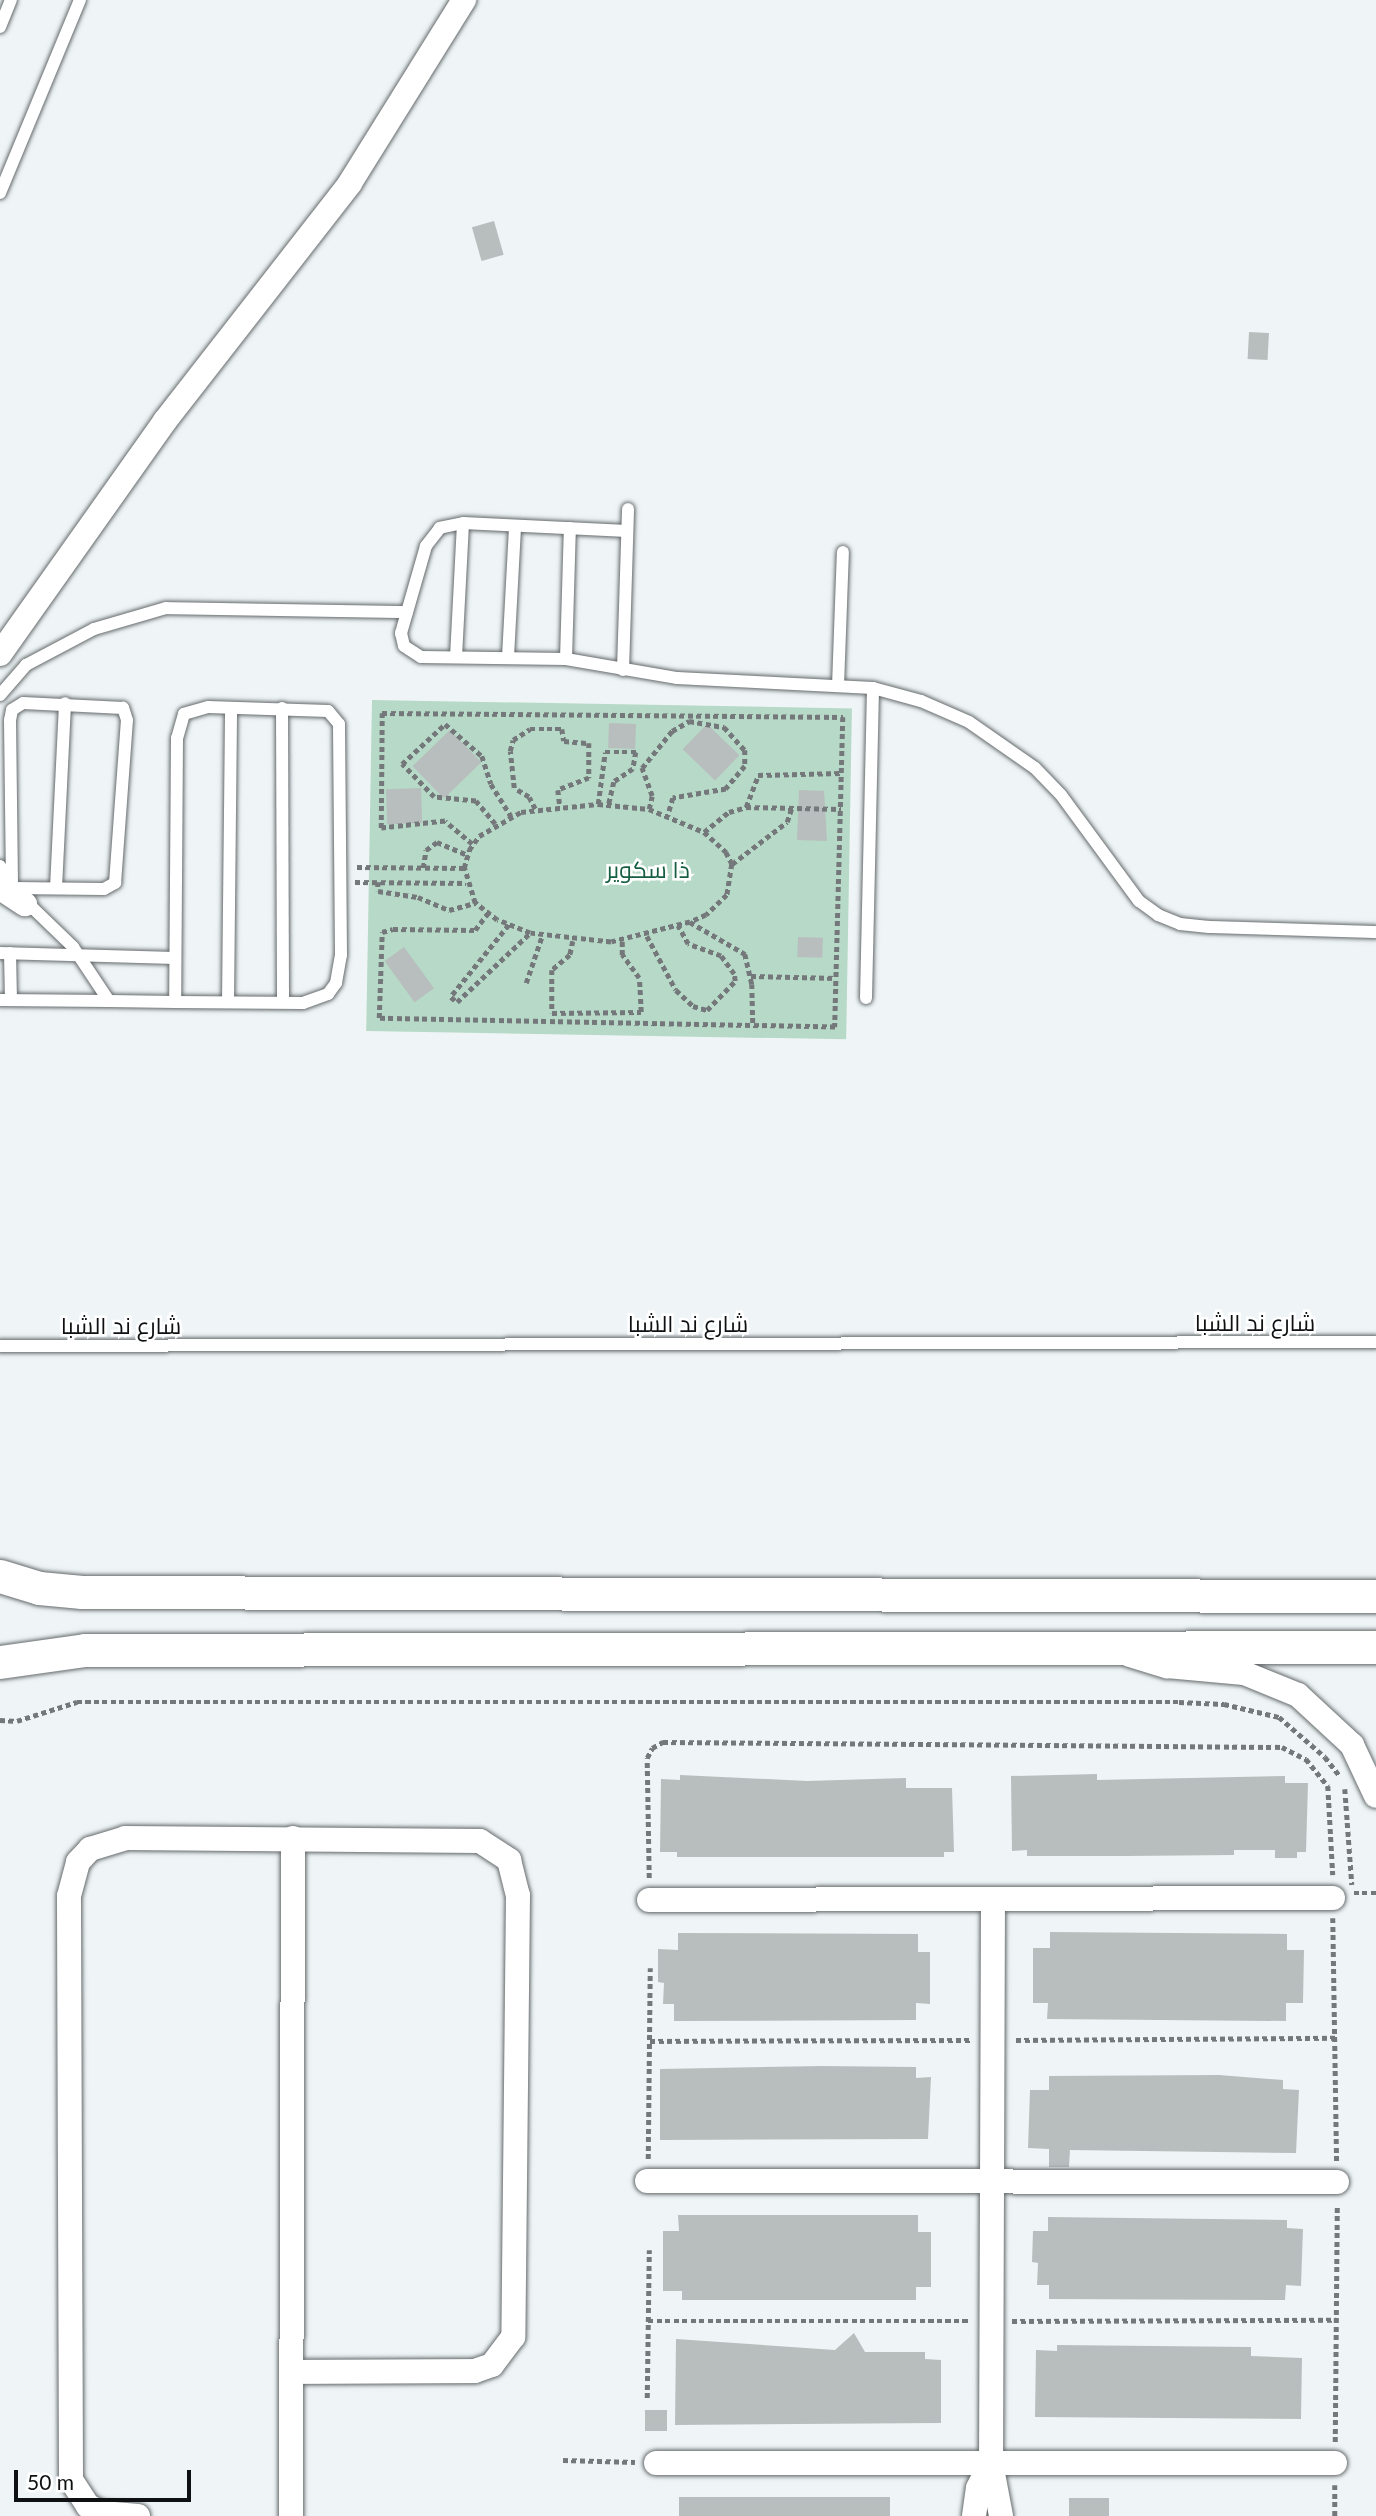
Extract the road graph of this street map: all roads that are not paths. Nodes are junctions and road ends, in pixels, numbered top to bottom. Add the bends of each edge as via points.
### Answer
1 (11, 0) edge
2 (80, 0) edge
3 (464, 0) edge
4 (0, 27) edge
5 (0, 193) edge
6 (628, 509) dead end
7 (463, 523) junction
8 (515, 526) junction
9 (570, 528) junction
10 (627, 531) junction
11 (843, 552) dead end
12 (407, 612) junction
13 (0, 654) edge
14 (456, 657) junction
15 (508, 657) junction
16 (566, 659) junction
17 (623, 670) junction
18 (838, 687) junction
19 (873, 688) junction
20 (0, 695) edge
21 (65, 703) junction
22 (231, 708) junction
23 (282, 708) junction
24 (0, 866) edge
25 (57, 888) junction
26 (12, 893) edge
27 (1376, 932) edge
28 (5, 953) edge
29 (79, 955) junction
30 (175, 958) junction
31 (866, 998) dead end
32 (6, 1000) edge
33 (109, 1001) junction
34 (175, 1002) junction
35 (228, 1002) junction
36 (283, 1002) junction
37 (1376, 1342) edge
38 (0, 1346) edge
39 (0, 1576) edge
40 (1376, 1596) edge
41 (1106, 1647) junction
42 (1376, 1647) edge
43 (0, 1662) edge
44 (1376, 1796) edge
45 (293, 1838) junction
46 (1333, 1898) road end
47 (993, 1899) junction
48 (649, 1900) road end
49 (647, 2181) road end
50 (992, 2181) junction
51 (1337, 2182) road end
52 (291, 2372) junction
53 (656, 2463) road end
54 (991, 2463) junction
55 (1335, 2463) road end
56 (138, 2516) edge
57 (292, 2516) edge
58 (974, 2516) edge
59 (1001, 2516) edge

1 - 4 lane
2 - 5 lane
3 - 13 street via 350,183 165,421
6 - 10 lane
7 - 8 lane
7 - 12 lane via 440,528 429,539
7 - 14 lane
8 - 9 lane
8 - 15 lane
9 - 10 lane
9 - 16 lane
10 - 17 lane
11 - 18 lane
12 - 14 lane via 401,633 408,652 421,657
12 - 20 lane via 166,608 94,629 26,665
14 - 15 lane
15 - 16 lane
16 - 17 lane
17 - 18 lane via 677,678
18 - 19 lane
19 - 27 lane via 945,710 1010,748 1061,794 1121,879 1158,915 1209,927
19 - 31 lane
21 - 25 lane
21 - 25 lane via 118,705 127,720 115,883 104,889
21 - 26 lane via 23,703 10,714
22 - 23 lane
22 - 30 lane via 195,709 184,714 179,725
22 - 35 lane
23 - 36 lane
23 - 36 lane via 328,711 339,724 341,882 336,983 317,1000
24 - 26 lane
25 - 26 lane
26 - 29 lane
28 - 29 lane
28 - 32 lane
29 - 30 lane
29 - 33 lane
30 - 34 lane
32 - 33 lane
33 - 34 lane
34 - 35 lane
35 - 36 lane
37 - 38 lane, شارع ند الشبا
39 - 40 main road via 39,1588 82,1592
41 - 42 main road
41 - 43 main road via 85,1650
41 - 44 street via 1167,1666 1244,1673 1281,1685 1336,1726 1365,1767
45 - 52 street
45 - 52 street via 480,1841 509,1860 518,1895 513,2337 492,2365 475,2371
45 - 56 street via 107,1840 90,1849 71,1878 71,2480 88,2506 102,2513
46 - 47 street
47 - 48 street
47 - 50 street
49 - 50 street
50 - 51 street
50 - 54 street
52 - 57 street
53 - 54 street
54 - 55 street
54 - 58 street via 978,2488
54 - 59 street

